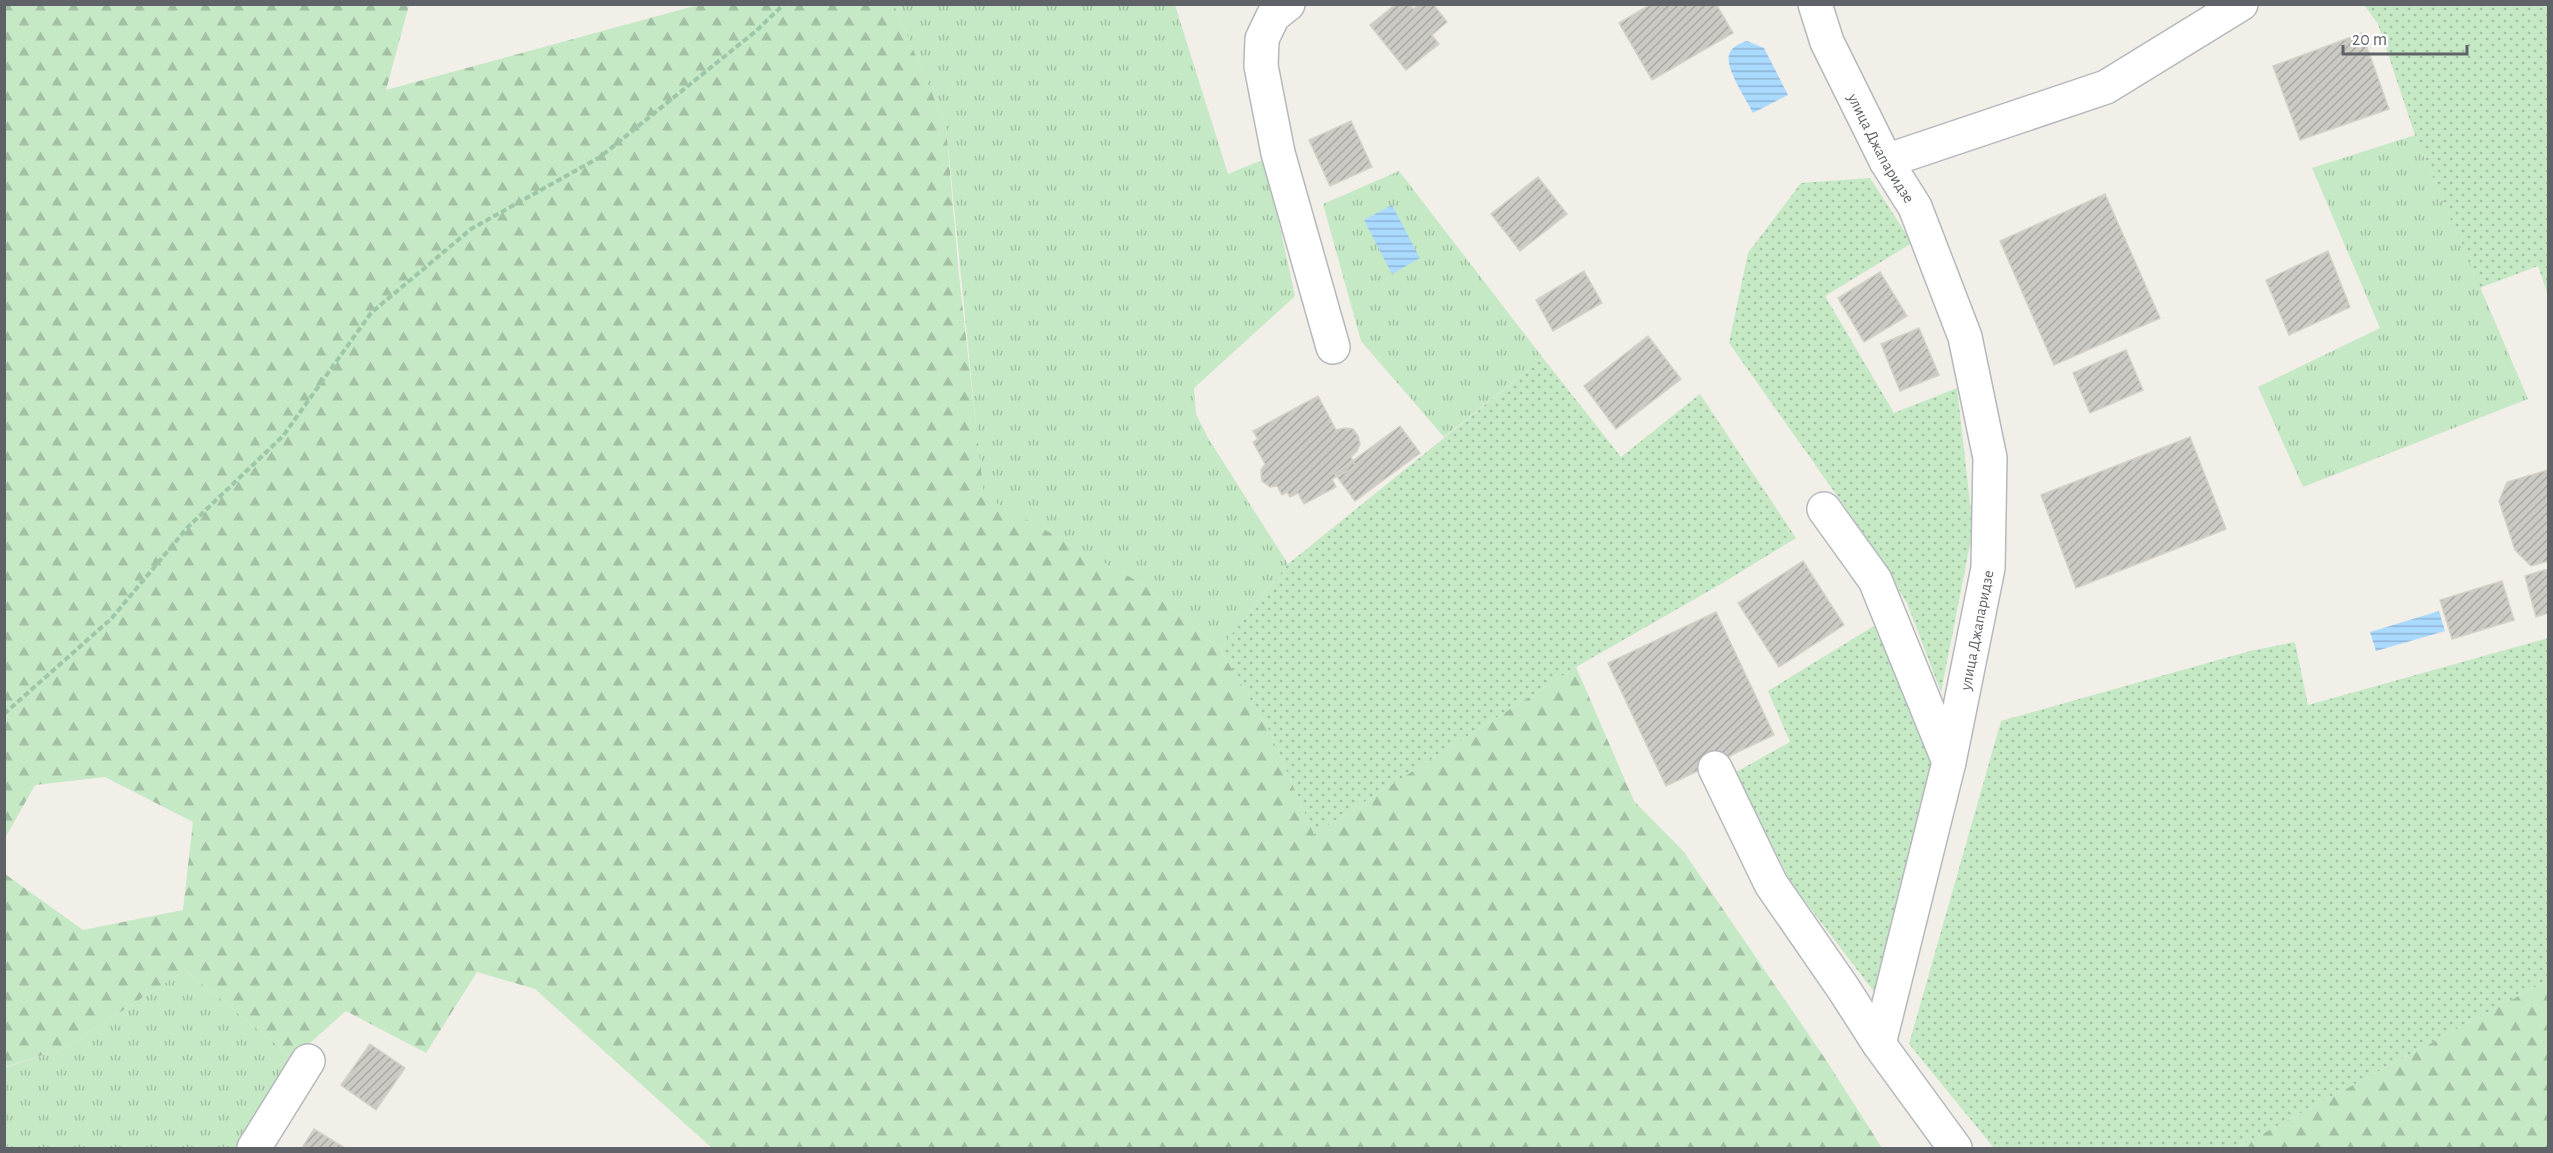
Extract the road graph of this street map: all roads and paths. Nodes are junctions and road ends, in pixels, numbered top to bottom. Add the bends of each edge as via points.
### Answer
1 (784, 4) edge
2 (1815, 4) edge
3 (2241, 4) edge
4 (1273, 8) edge
5 (1886, 160) junction
6 (1333, 347) dead end
7 (1824, 509) dead end
8 (4, 714) edge
9 (1949, 762) junction
10 (1715, 768) dead end
11 (1879, 1044) junction
12 (308, 1061) dead end
13 (254, 1149) edge
14 (1955, 1149) edge

1 - 8 path via 600,157 471,229 371,313 283,436 187,528 111,619
2 - 5 street, улица Джапаридзе via 1827,42
3 - 5 street via 2106,87
4 - 6 street via 1262,39 1260,66 1278,153
5 - 9 street, улица Джапаридзе via 1914,207 1965,337 1990,458 1988,568
7 - 9 street via 1875,580
9 - 11 street, улица Джапаридзе
10 - 11 street via 1771,884
11 - 14 street
12 - 13 street

